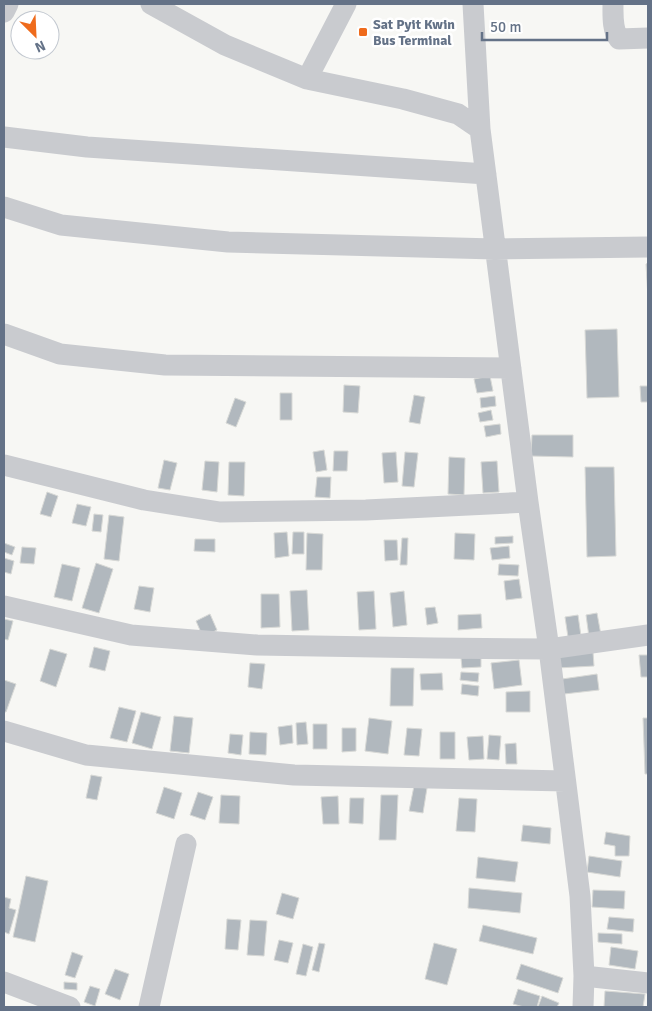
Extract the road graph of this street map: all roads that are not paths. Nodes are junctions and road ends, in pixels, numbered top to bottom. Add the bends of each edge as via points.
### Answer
1 (8, 4) edge
2 (151, 4) edge
3 (346, 4) edge
4 (473, 4) edge
5 (613, 4) edge
6 (4, 12) edge
7 (648, 38) edge
8 (307, 79) junction
9 (480, 129) junction
10 (4, 137) edge
11 (486, 174) junction
12 (4, 207) edge
13 (648, 247) edge
14 (495, 248) junction
15 (4, 334) edge
16 (511, 368) junction
17 (4, 465) edge
18 (528, 502) junction
19 (4, 606) edge
20 (648, 636) edge
21 (549, 649) junction
22 (4, 732) edge
23 (565, 781) junction
24 (186, 844) dead end
25 (584, 976) junction
26 (4, 982) edge
27 (648, 983) edge
28 (70, 1007) edge
29 (149, 1007) edge
30 (583, 1007) edge

1 - 6 street
2 - 8 street via 225,45
3 - 8 street
4 - 9 street
5 - 7 street via 615,35 620,39
8 - 9 street via 458,114
9 - 11 street
10 - 11 street via 87,147
11 - 14 street
12 - 14 street via 61,225 228,242
13 - 14 street
14 - 16 street
15 - 16 street via 60,354 165,365
16 - 18 street
17 - 18 street via 144,500 220,512 366,510
18 - 21 street
19 - 21 street via 131,635 257,645
20 - 21 street
21 - 23 street
22 - 23 street via 86,755 284,774
23 - 25 street via 580,896
24 - 29 street
25 - 27 street
25 - 30 street
26 - 28 street

